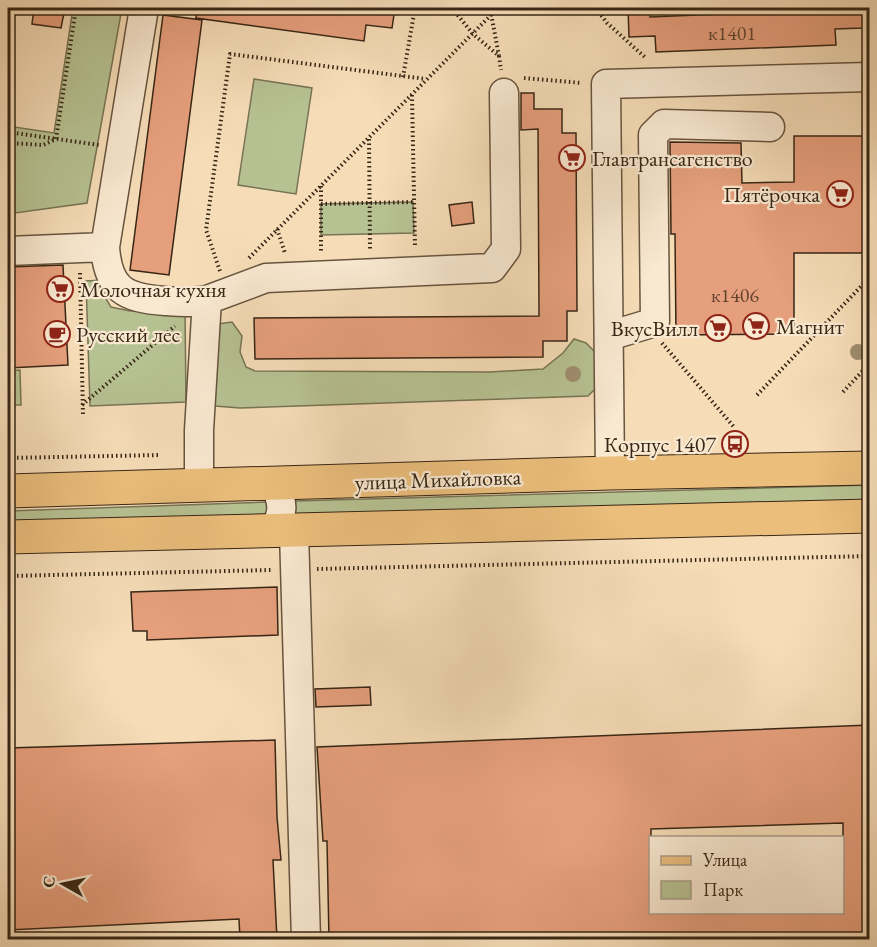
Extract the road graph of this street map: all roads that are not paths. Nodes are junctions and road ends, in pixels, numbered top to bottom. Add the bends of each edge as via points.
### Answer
1 (144, 8) edge
2 (870, 77) edge
3 (503, 84) road end
4 (770, 127) dead end
5 (92, 248) junction
6 (8, 251) edge
7 (207, 300) junction
8 (609, 336) junction
9 (870, 468) edge
10 (610, 473) junction
11 (274, 484) junction
12 (199, 485) junction
13 (8, 491) edge
14 (870, 516) edge
15 (283, 532) junction
16 (8, 537) edge
17 (306, 939) edge

1 - 5 street via 120,149
2 - 8 street via 606,84
3 - 7 street via 506,249 492,268 266,278
4 - 8 street via 664,124 653,135 655,322
5 - 6 street
5 - 7 street via 106,263 117,287 137,299 194,303
7 - 12 street
8 - 10 street
9 - 10 main road, улица Михайловка
10 - 11 main road, улица Михайловка
11 - 12 main road, улица Михайловка
11 - 15 street via 282,499
12 - 13 main road, улица Михайловка
14 - 15 main road
15 - 16 main road
15 - 17 street via 294,570

